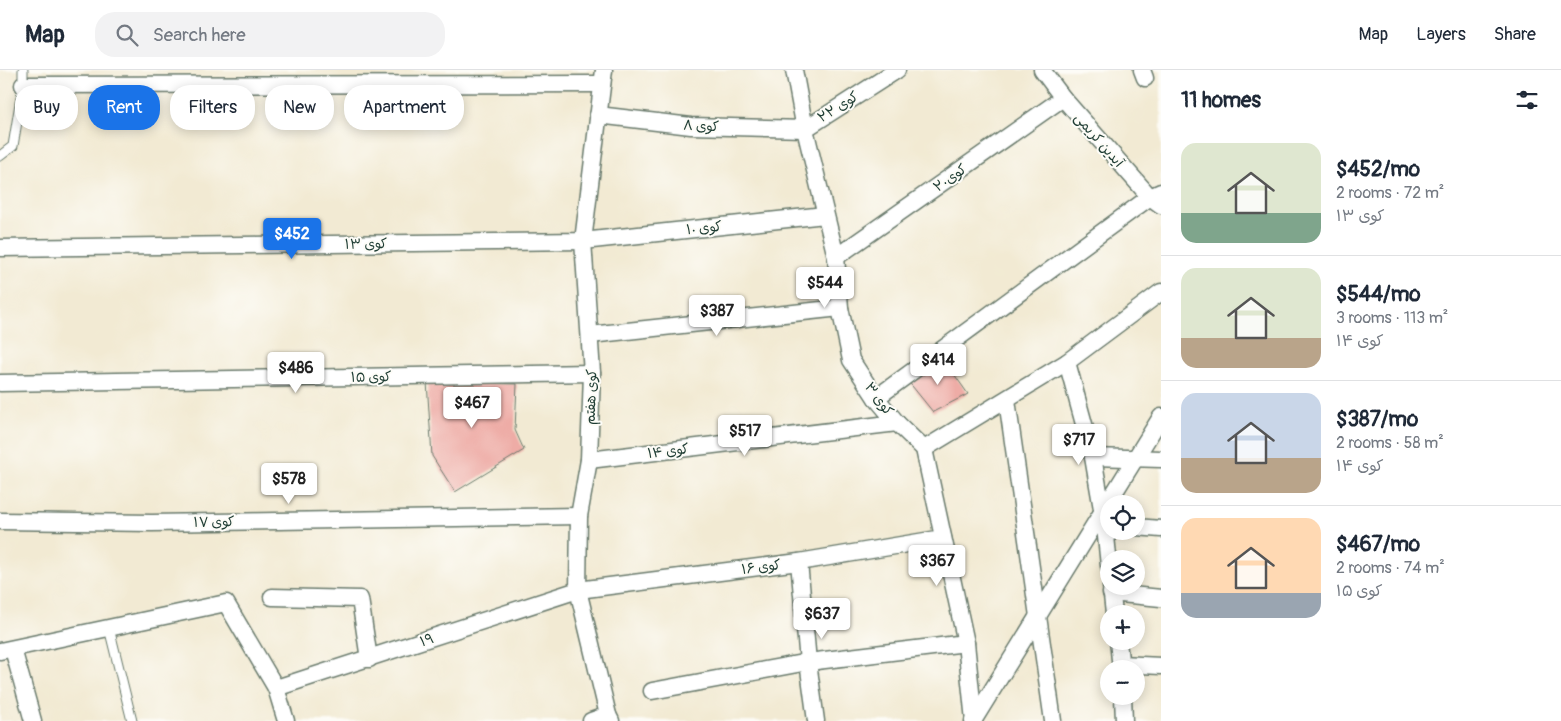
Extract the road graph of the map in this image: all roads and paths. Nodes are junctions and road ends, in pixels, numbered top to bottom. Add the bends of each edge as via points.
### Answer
1 (794, 70) edge
2 (897, 70) edge
3 (1042, 70) edge
4 (23, 77) edge
5 (603, 77) edge
6 (1063, 98) junction
7 (598, 115) junction
8 (805, 129) junction
9 (0, 156) edge
10 (1157, 198) edge
11 (825, 215) junction
12 (583, 241) junction
13 (0, 248) edge
14 (836, 257) junction
15 (1161, 292) edge
16 (840, 308) junction
17 (590, 335) junction
18 (1067, 362) junction
19 (592, 374) junction
20 (0, 383) edge
21 (876, 398) junction
22 (1007, 400) junction
23 (1161, 417) edge
24 (897, 423) junction
25 (924, 448) junction
26 (1093, 457) junction
27 (1161, 459) edge
28 (589, 460) junction
29 (1101, 495) edge
30 (579, 516) junction
31 (0, 521) edge
32 (1145, 528) edge
33 (1161, 529) edge
34 (943, 538) junction
35 (799, 562) junction
36 (578, 590) junction
37 (1142, 595) edge
38 (272, 597) dead end
39 (1161, 598) edge
40 (109, 628) junction
41 (966, 643) junction
42 (6, 650) edge
43 (368, 659) junction
44 (808, 662) junction
45 (1145, 666) edge
46 (1161, 666) edge
47 (276, 688) junction
48 (652, 691) dead end
49 (1123, 705) edge
50 (610, 718) edge
51 (33, 721) edge
52 (132, 721) edge
53 (286, 721) edge
54 (591, 721) edge
55 (816, 721) edge
56 (973, 721) edge
57 (1053, 721) edge
58 (1124, 721) edge

1 - 8 street, کوی ۳
2 - 8 street, کوی ۲۲
3 - 6 street, آیدین کریمی
4 - 5 street
4 - 9 lane via 14,146
5 - 7 street, کوی هفتم
6 - 10 street, آیدین کریمی
6 - 14 street, کوی۲۰
7 - 8 street, کوی ۸ via 691,126
7 - 12 street, کوی هفتم
8 - 11 street, کوی ۳
10 - 21 street
11 - 12 street, کوی ۱۰
11 - 14 street, کوی ۳
12 - 13 street, کوی ۱۳
12 - 17 street, کوی هفتم
14 - 16 street, کوی ۳
15 - 18 street
16 - 17 street
16 - 21 street, کوی ۳ via 850,360
17 - 19 street, کوی هفتم
18 - 22 street
18 - 26 street
19 - 20 street, کوی ۱۵
19 - 28 street, کوی هفتم
21 - 24 street, کوی ۳
22 - 25 street
22 - 57 street
23 - 56 street
24 - 25 street, کوی ۳
24 - 28 street, کوی ۱۴
25 - 34 street
26 - 27 street
26 - 29 street
28 - 30 street, کوی هفتم
30 - 31 street, کوی ۱۷ via 152,523
30 - 36 street, کوی هفتم
32 - 33 street
34 - 35 street, کوی ۱۶
34 - 41 street
35 - 36 street, کوی ۱۶
35 - 44 street
36 - 43 street, ۱۹
36 - 50 street, کوی هفتم
37 - 39 street
38 - 43 street via 360,598
40 - 42 street
40 - 47 street via 226,603
40 - 52 lane
41 - 44 street
41 - 56 street
42 - 51 street
43 - 47 street, ۱۹
44 - 48 street
44 - 55 street
45 - 46 street
47 - 53 street
49 - 58 street
50 - 54 street

